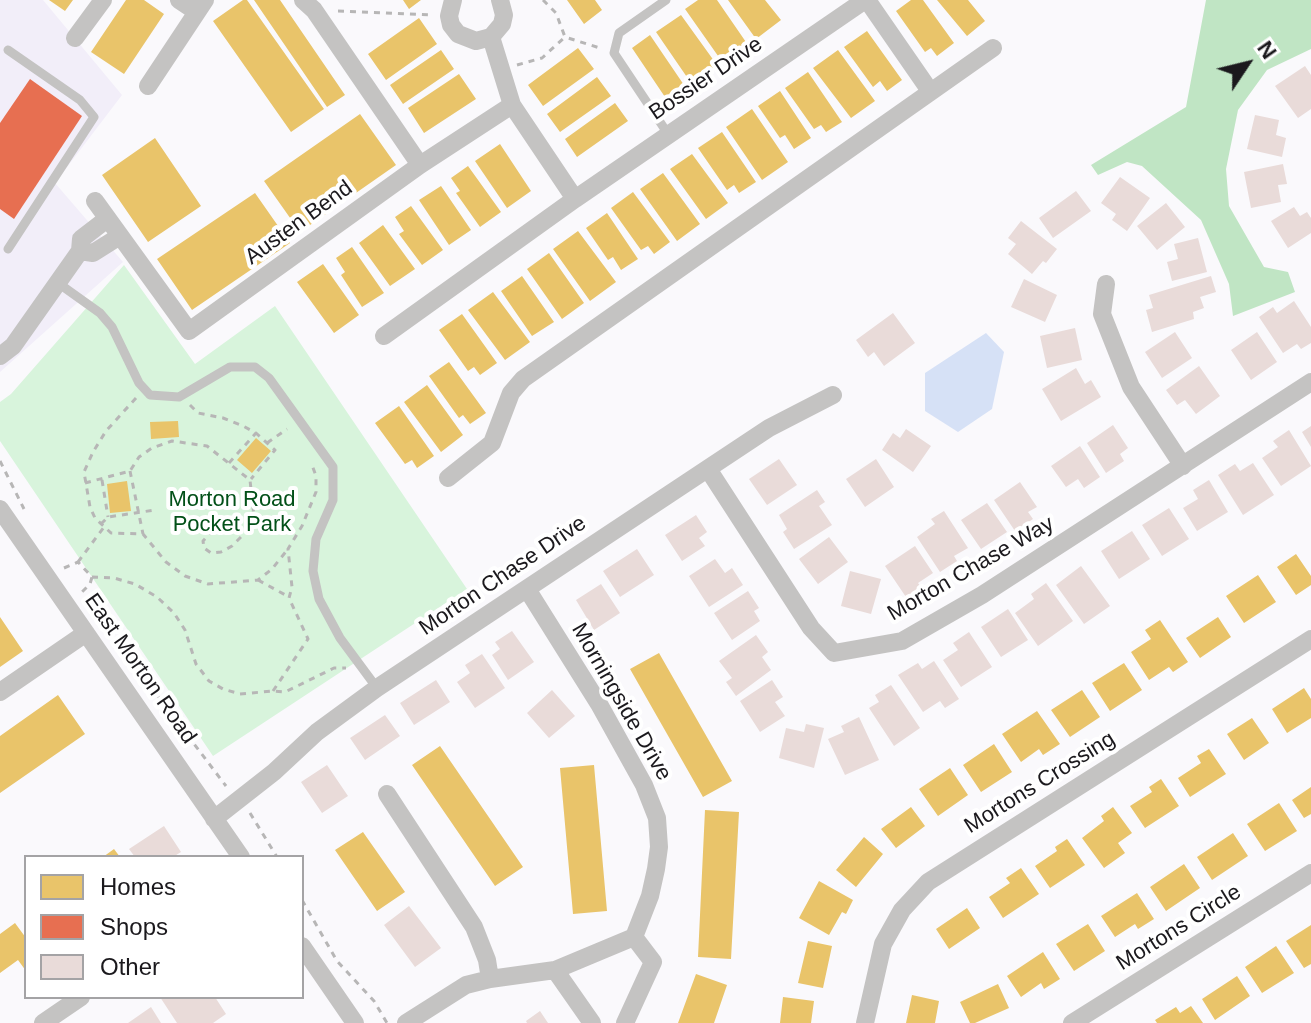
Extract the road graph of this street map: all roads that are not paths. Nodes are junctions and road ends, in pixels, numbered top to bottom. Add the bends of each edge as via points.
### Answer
1 (103, 0) edge
2 (179, 0) edge
3 (500, 0) edge
4 (666, 0) edge
5 (866, 0) edge
6 (313, 3) edge
7 (201, 6) edge
8 (451, 8) edge
9 (491, 37) junction
10 (75, 38) dead end
11 (993, 48) dead end
12 (8, 50) dead end
13 (148, 86) dead end
14 (930, 91) junction
15 (512, 105) junction
16 (668, 134) junction
17 (420, 165) junction
18 (575, 199) junction
19 (95, 201) dead end
20 (107, 219) junction
21 (120, 236) junction
22 (8, 249) dead end
23 (80, 251) junction
24 (58, 283) junction
25 (1106, 284) dead end
26 (384, 336) dead end
27 (0, 356) edge
28 (1311, 382) edge
29 (833, 395) dead end
30 (1183, 466) junction
31 (708, 469) junction
32 (448, 478) dead end
33 (0, 509) edge
34 (527, 589) junction
35 (86, 633) junction
36 (1311, 639) edge
37 (377, 688) junction
38 (0, 692) edge
39 (387, 794) dead end
40 (214, 819) junction
41 (240, 855) edge
42 (1311, 873) edge
43 (634, 937) junction
44 (304, 949) edge
45 (555, 970) junction
46 (490, 979) junction
47 (78, 999) edge
48 (43, 1023) edge
49 (355, 1023) edge
50 (406, 1023) edge
51 (592, 1023) edge
52 (625, 1023) edge
53 (865, 1023) edge
54 (1072, 1023) edge

1 - 10 street
2 - 7 street
3 - 9 street via 502,24
4 - 16 lane via 619,33 614,53
5 - 14 street
5 - 16 street, Bossier Drive
6 - 17 street
7 - 13 street
8 - 9 street via 451,25 466,39
9 - 15 street
11 - 14 street
12 - 22 lane via 80,100 94,117
14 - 32 street via 523,379 511,393 492,443
15 - 17 street, Austen Bend
15 - 18 street
16 - 18 street, Bossier Drive
17 - 21 street, Austen Bend via 189,331
18 - 26 street, Bossier Drive
19 - 20 street, Austen Bend
20 - 21 street, Austen Bend
20 - 23 street via 81,239
21 - 23 street via 93,253
23 - 24 street
24 - 27 street
24 - 37 lane via 112,327 150,395 179,397 230,367 255,367 269,378 333,467 333,500 316,539 313,571 319,599 340,638
25 - 30 street via 1102,314 1131,387
28 - 30 street, Morton Chase Way
29 - 31 street, Morton Chase Drive via 769,428
30 - 31 street, Morton Chase Way via 902,641 834,653 811,628
31 - 34 street, Morton Chase Drive
33 - 35 street, East Morton Road
34 - 37 street, Morton Chase Drive
34 - 43 street, Morningside Drive via 644,785 657,818 656,869
35 - 38 street
35 - 40 street, East Morton Road
36 - 53 street, Mortons Crossing via 928,882 902,910 883,944
37 - 40 street, Morton Chase Drive
39 - 46 street via 474,927
40 - 41 street, East Morton Road
42 - 54 street, Mortons Circle
43 - 45 street
43 - 52 street via 653,962
44 - 49 street
45 - 46 street
45 - 51 street
46 - 50 street via 466,985
47 - 48 street

